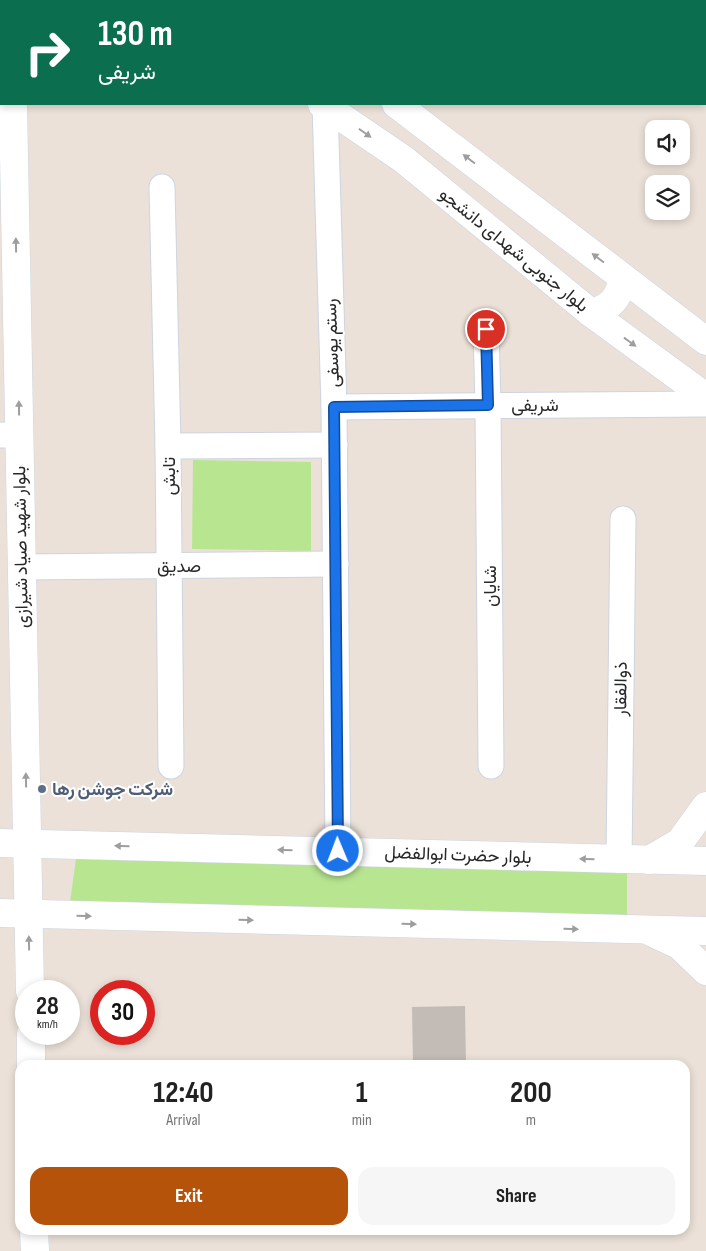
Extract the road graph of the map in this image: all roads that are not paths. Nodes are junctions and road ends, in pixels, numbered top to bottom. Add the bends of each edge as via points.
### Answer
1 (13, 105) edge
2 (323, 105) edge
3 (324, 105) edge
4 (397, 105) edge
5 (162, 188) dead end
6 (623, 278) junction
7 (591, 313) junction
8 (486, 329) dead end
9 (706, 340) edge
10 (706, 397) edge
11 (706, 404) edge
12 (488, 405) junction
13 (334, 407) junction
14 (10, 435) edge
15 (335, 445) junction
16 (168, 446) junction
17 (623, 519) dead end
18 (336, 564) junction
19 (169, 566) junction
20 (22, 567) junction
21 (171, 766) dead end
22 (491, 766) dead end
23 (706, 806) edge
24 (0, 843) edge
25 (27, 843) junction
26 (338, 851) junction
27 (619, 860) junction
28 (649, 860) junction
29 (706, 861) edge
30 (0, 913) edge
31 (28, 914) junction
32 (648, 930) junction
33 (706, 931) edge
34 (706, 972) edge
35 (30, 980) edge
36 (30, 1045) edge
37 (31, 1060) edge
38 (34, 1235) edge
39 (35, 1251) edge

14 -> 1 main road, بلوار شهید صیاد شیرازی
2 - 13 street, رستم یوسفی
3 -> 7 main road, بلوار جنوبی شهدای دانشجو via 403,159
6 -> 4 main road
5 - 16 street, تابش
6 - 7 main road via 621,291 614,302 604,310
6 - 9 main road
7 -> 10 main road, بلوار جنوبی شهدای دانشجو
8 - 12 street, شایان
11 - 12 street, شریفی
12 - 13 street, شریفی
12 - 22 street, شایان
13 - 15 street, رستم یوسفی
14 - 20 main road, بلوار شهید صیاد شیرازی
15 - 16 street
15 - 18 street, رستم یوسفی
16 - 19 street, تابش
17 - 27 street, ذوالفقار
18 - 19 street, صدیق
18 - 26 street, رستم یوسفی
19 - 20 street, صدیق
19 - 21 street, تابش
25 -> 20 main road, بلوار شهید صیاد شیرازی
23 - 28 main road via 680,842
24 - 25 main road, بلوار حضرت ابوالفضل
26 -> 25 main road, بلوار حضرت ابوالفضل
25 - 31 main road, بلوار شهید صیاد شیرازی
27 -> 26 main road, بلوار حضرت ابوالفضل
27 - 28 main road, بلوار حضرت ابوالفضل
28 - 29 main road, بلوار حضرت ابوالفضل
30 - 31 main road
31 -> 32 main road
35 -> 31 main road, بلوار شهید صیاد شیرازی
32 - 33 main road
32 - 34 main road via 679,945
36 - 37 main road
38 - 39 main road

